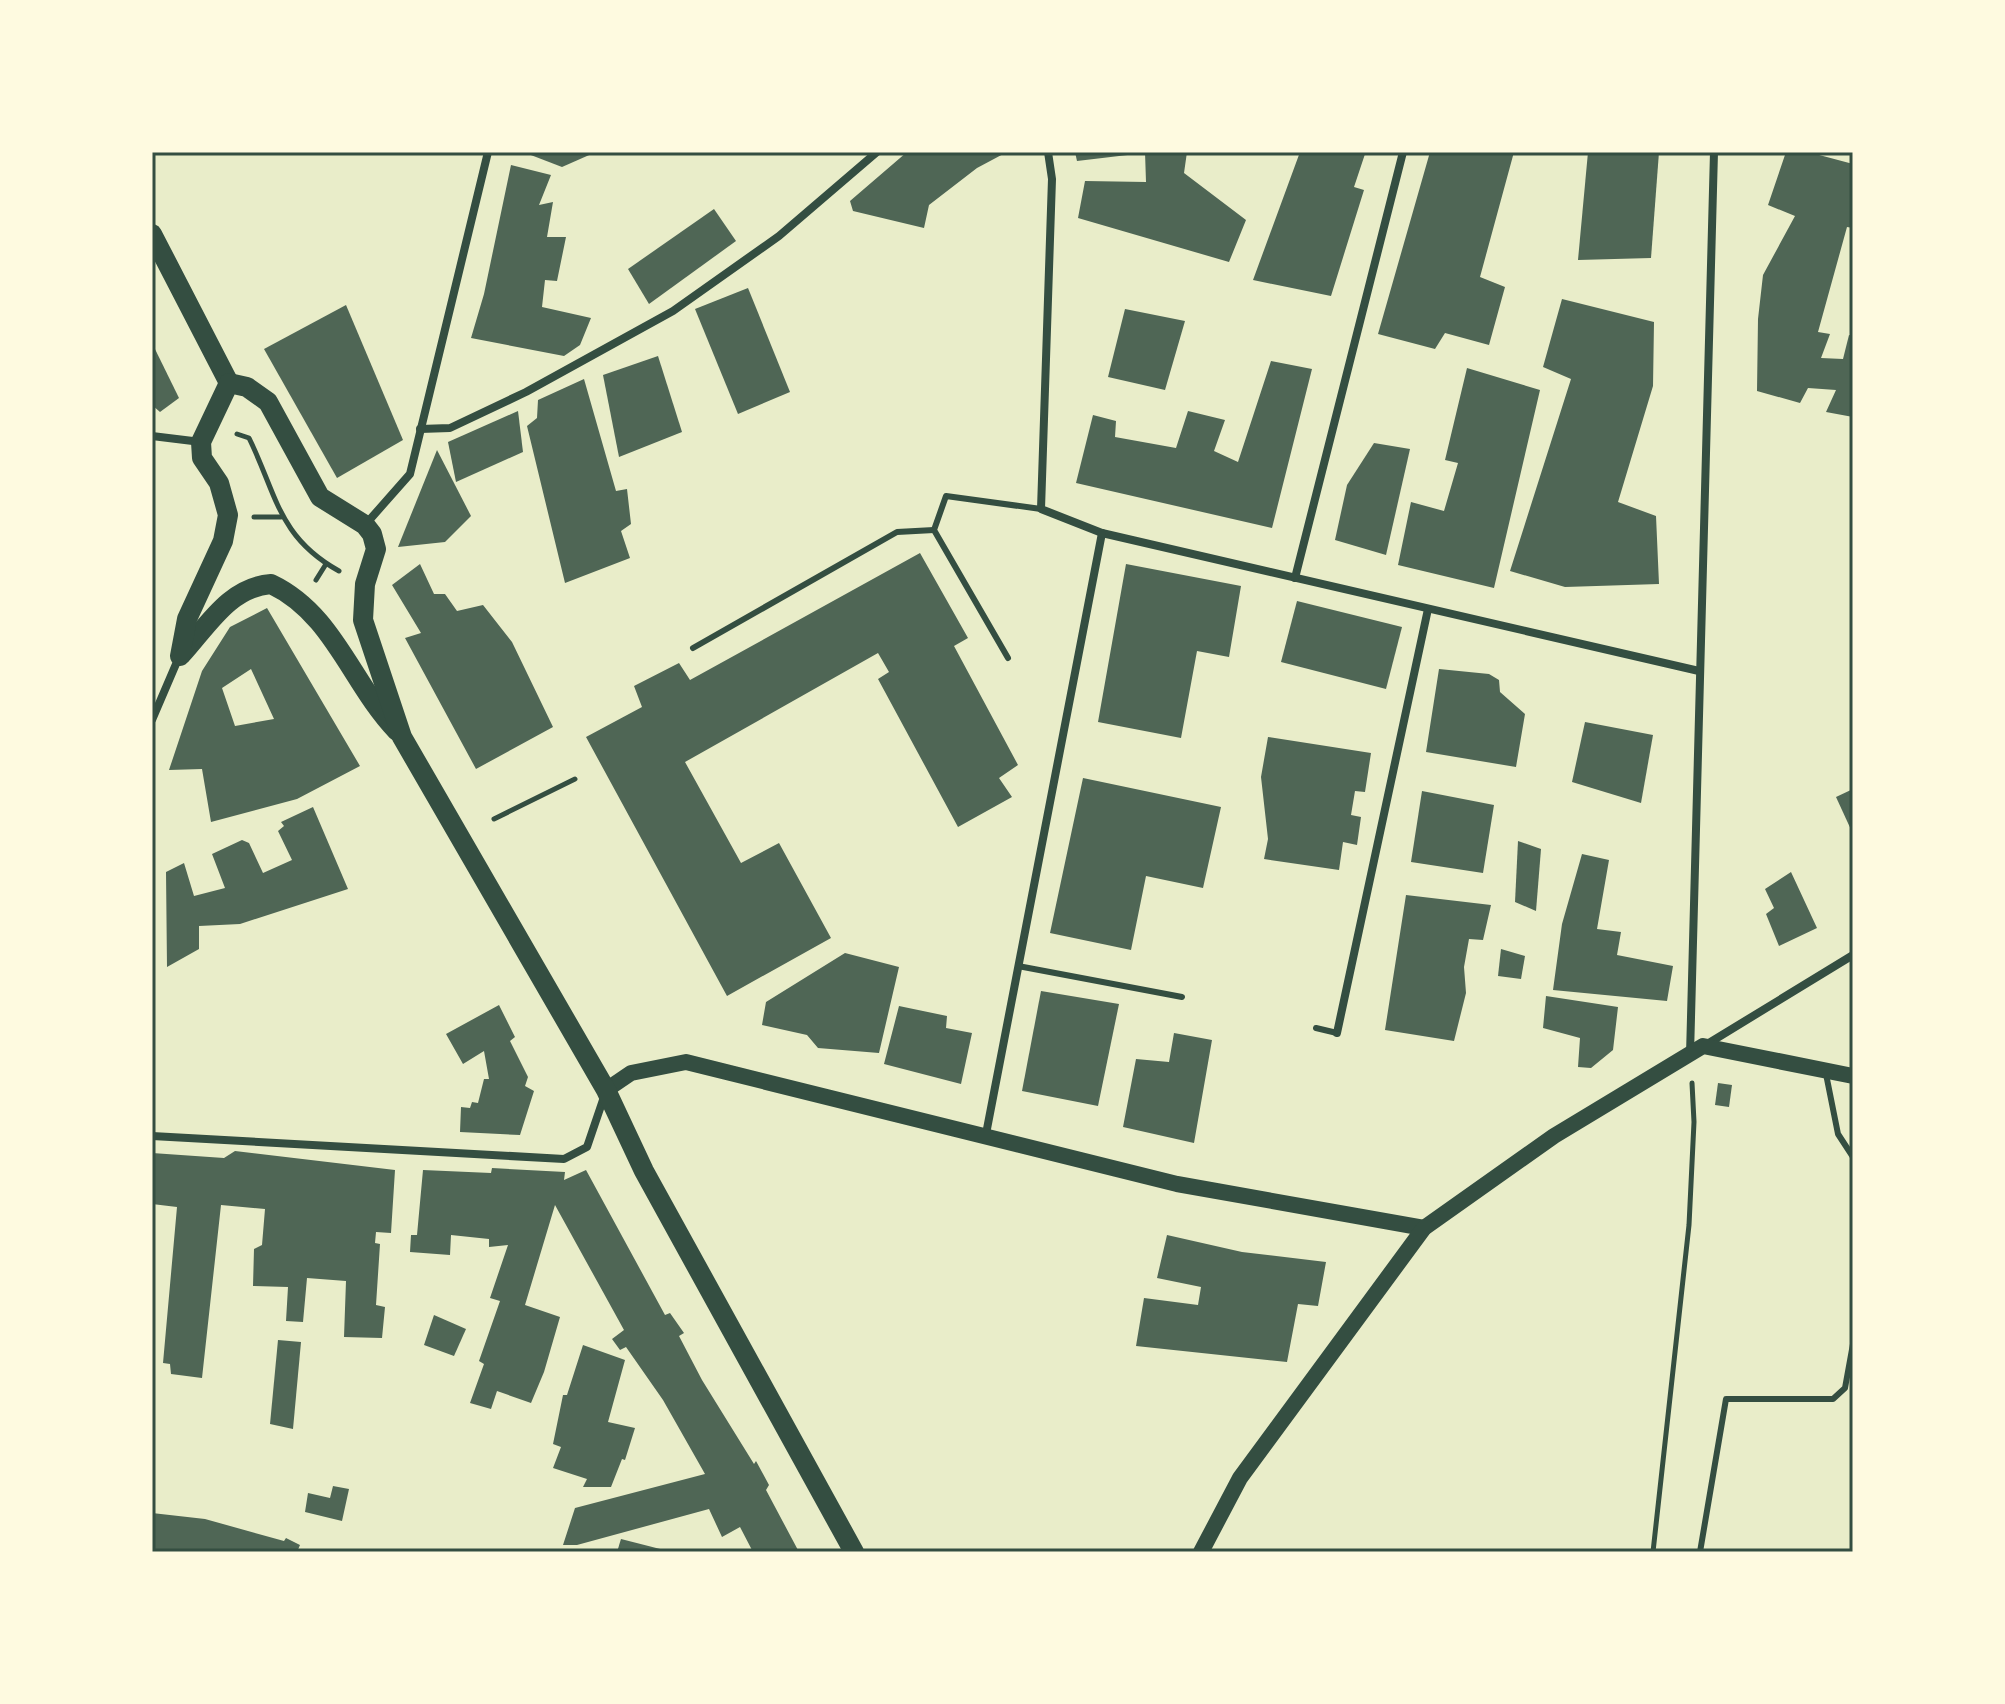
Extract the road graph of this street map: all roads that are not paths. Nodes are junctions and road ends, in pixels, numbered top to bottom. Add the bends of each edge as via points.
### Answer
1 (488, 152) edge
2 (877, 152) edge
3 (1048, 152) edge
4 (1403, 152) edge
5 (1714, 152) edge
6 (152, 234) edge
7 (229, 383) junction
8 (420, 429) junction
9 (152, 436) edge
10 (201, 442) junction
11 (1041, 509) junction
12 (365, 525) junction
13 (934, 530) junction
14 (1102, 533) junction
15 (1295, 578) junction
16 (1428, 609) junction
17 (693, 648) dead end
18 (180, 656) junction
19 (1008, 658) dead end
20 (1699, 671) junction
21 (152, 720) edge
22 (402, 737) junction
23 (1853, 955) edge
24 (1018, 966) junction
25 (1182, 997) dead end
26 (1316, 1028) dead end
27 (1337, 1033) joint
28 (1697, 1051) junction
29 (1826, 1070) junction
30 (1853, 1076) edge
31 (606, 1090) junction
32 (986, 1134) junction
33 (152, 1136) edge
34 (1853, 1157) edge
35 (1424, 1228) junction
36 (1853, 1344) edge
37 (854, 1552) edge
38 (1201, 1552) edge
39 (1700, 1552) edge

1 - 8 street
2 - 8 street via 779,236 673,311 450,428
3 - 11 street via 1052,179
4 - 15 street
5 - 20 street
6 - 7 main road
7 - 10 main road
7 - 12 main road via 247,387 268,402 320,497
8 - 12 street via 410,474
9 - 10 street
10 - 18 main road via 202,458 219,483 228,515 223,541 187,619
11 - 13 lane via 946,496
11 - 14 street
12 - 22 main road via 376,549 365,584 363,620
13 - 17 lane via 897,532
13 - 19 lane
14 - 15 street
14 - 24 street
15 - 16 street
16 - 20 street
16 - 27 street
18 - 21 street
18 - 22 main road via 244,589 271,584 300,601 331,633 375,708
20 - 28 street
22 - 31 main road
23 - 28 street
24 - 25 lane
24 - 32 street
26 - 27 lane
28 - 29 main road
28 - 35 main road via 1554,1136
29 - 30 main road
29 - 34 lane via 1838,1134
31 - 32 main road via 631,1073 686,1062
31 - 33 street via 587,1147 564,1159
31 - 37 main road via 644,1171
32 - 35 main road via 1177,1184
35 - 38 main road via 1240,1478
36 - 39 lane via 1845,1388 1833,1399 1726,1399

